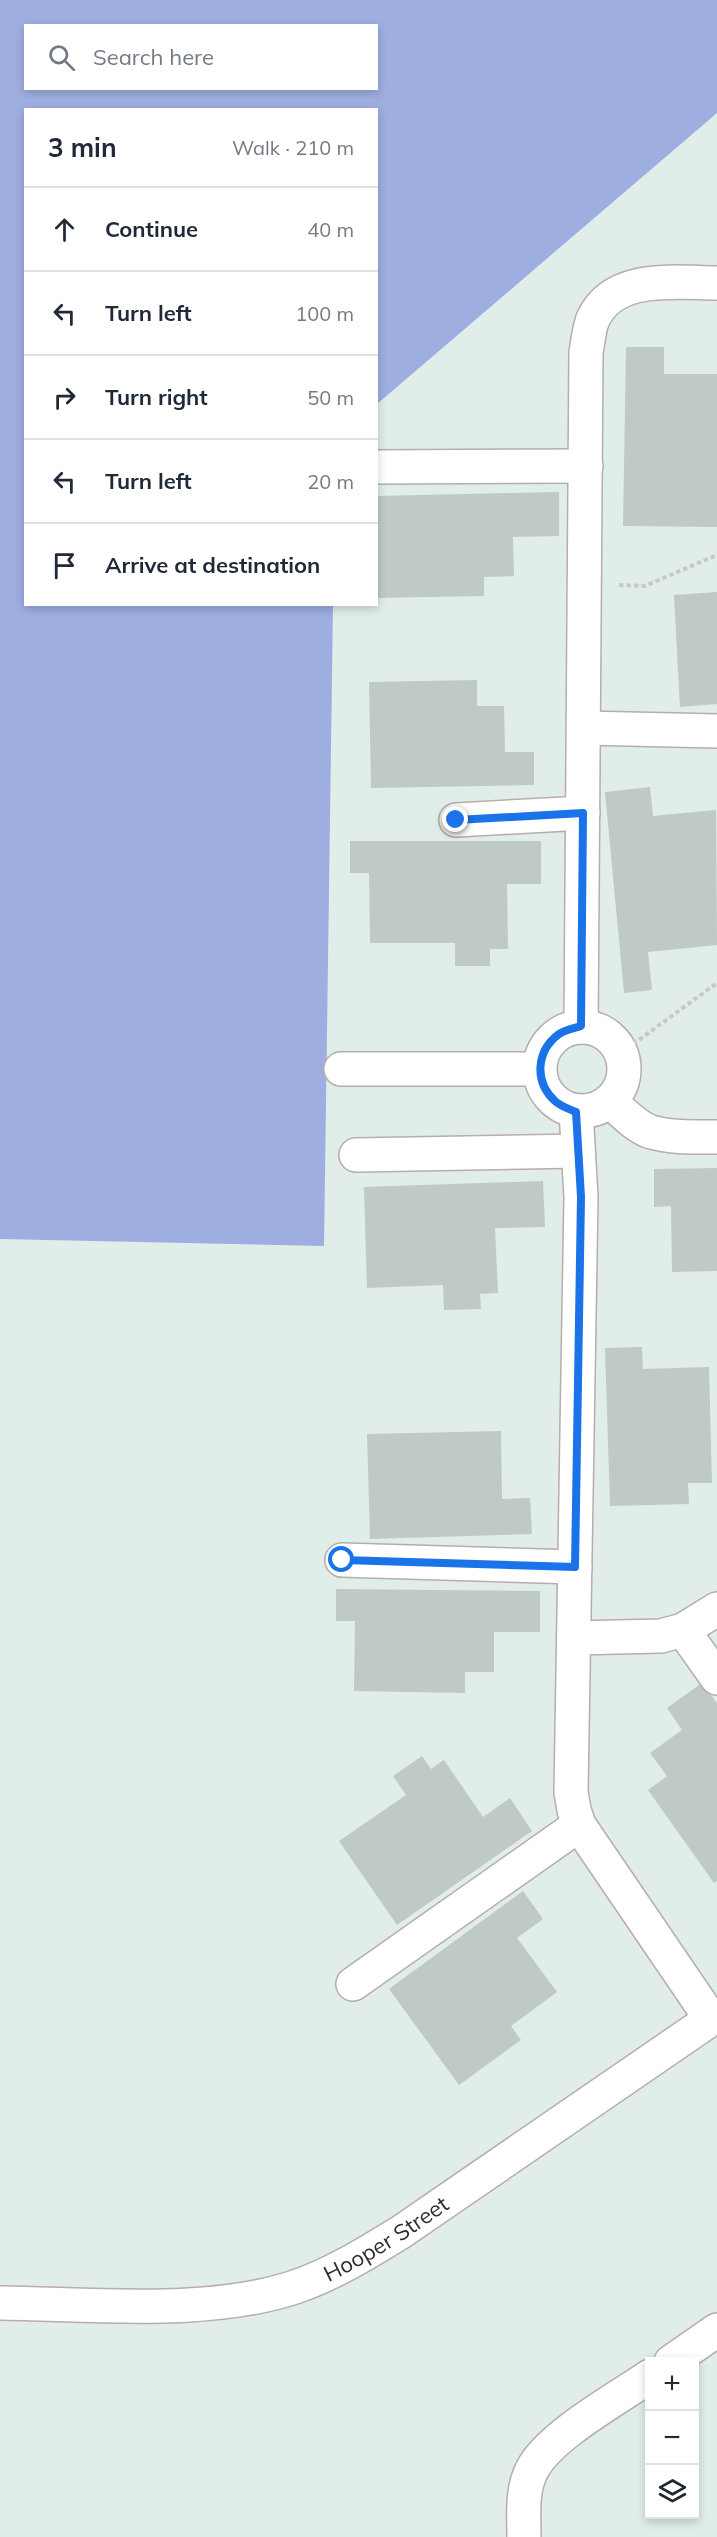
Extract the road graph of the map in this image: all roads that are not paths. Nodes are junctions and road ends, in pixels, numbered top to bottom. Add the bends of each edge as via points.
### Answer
1 (717, 283) edge
2 (586, 466) junction
3 (378, 467) edge
4 (584, 728) junction
5 (717, 731) edge
6 (583, 813) junction
7 (456, 820) dead end
8 (581, 1026) junction
9 (341, 1069) dead end
10 (539, 1069) junction
11 (610, 1101) junction
12 (576, 1112) junction
13 (717, 1137) edge
14 (578, 1150) junction
15 (356, 1155) dead end
16 (342, 1560) dead end
17 (575, 1567) junction
18 (717, 1609) edge
19 (683, 1630) junction
20 (574, 1638) junction
21 (717, 1678) edge
22 (579, 1825) junction
23 (353, 1984) dead end
24 (714, 2017) edge
25 (0, 2303) edge
26 (717, 2330) edge
27 (677, 2357) edge
28 (645, 2379) edge
29 (524, 2537) edge

1 - 2 street via 654,283 627,289 608,299 593,319 586,352
2 - 3 street
2 - 4 street
4 - 5 street
4 - 6 street
6 - 7 street
6 - 8 street
8 - 10 street via 561,1032 545,1048
8 - 11 street via 612,1039 621,1053 623,1079
9 - 10 street
10 - 12 street via 544,1089 557,1104
11 - 12 street via 594,1110
11 - 13 street via 650,1132
12 - 14 street
14 - 15 street
14 - 17 street via 581,1197
16 - 17 street
17 - 20 street
18 - 19 street
19 - 20 street via 661,1636
19 - 21 street
20 - 22 street via 571,1792
22 - 23 street
22 - 24 street
24 - 25 street, Hooper Street via 401,2232 351,2262 295,2287 226,2302 178,2305
26 - 27 street
28 - 29 street via 558,2439 533,2468 525,2493

